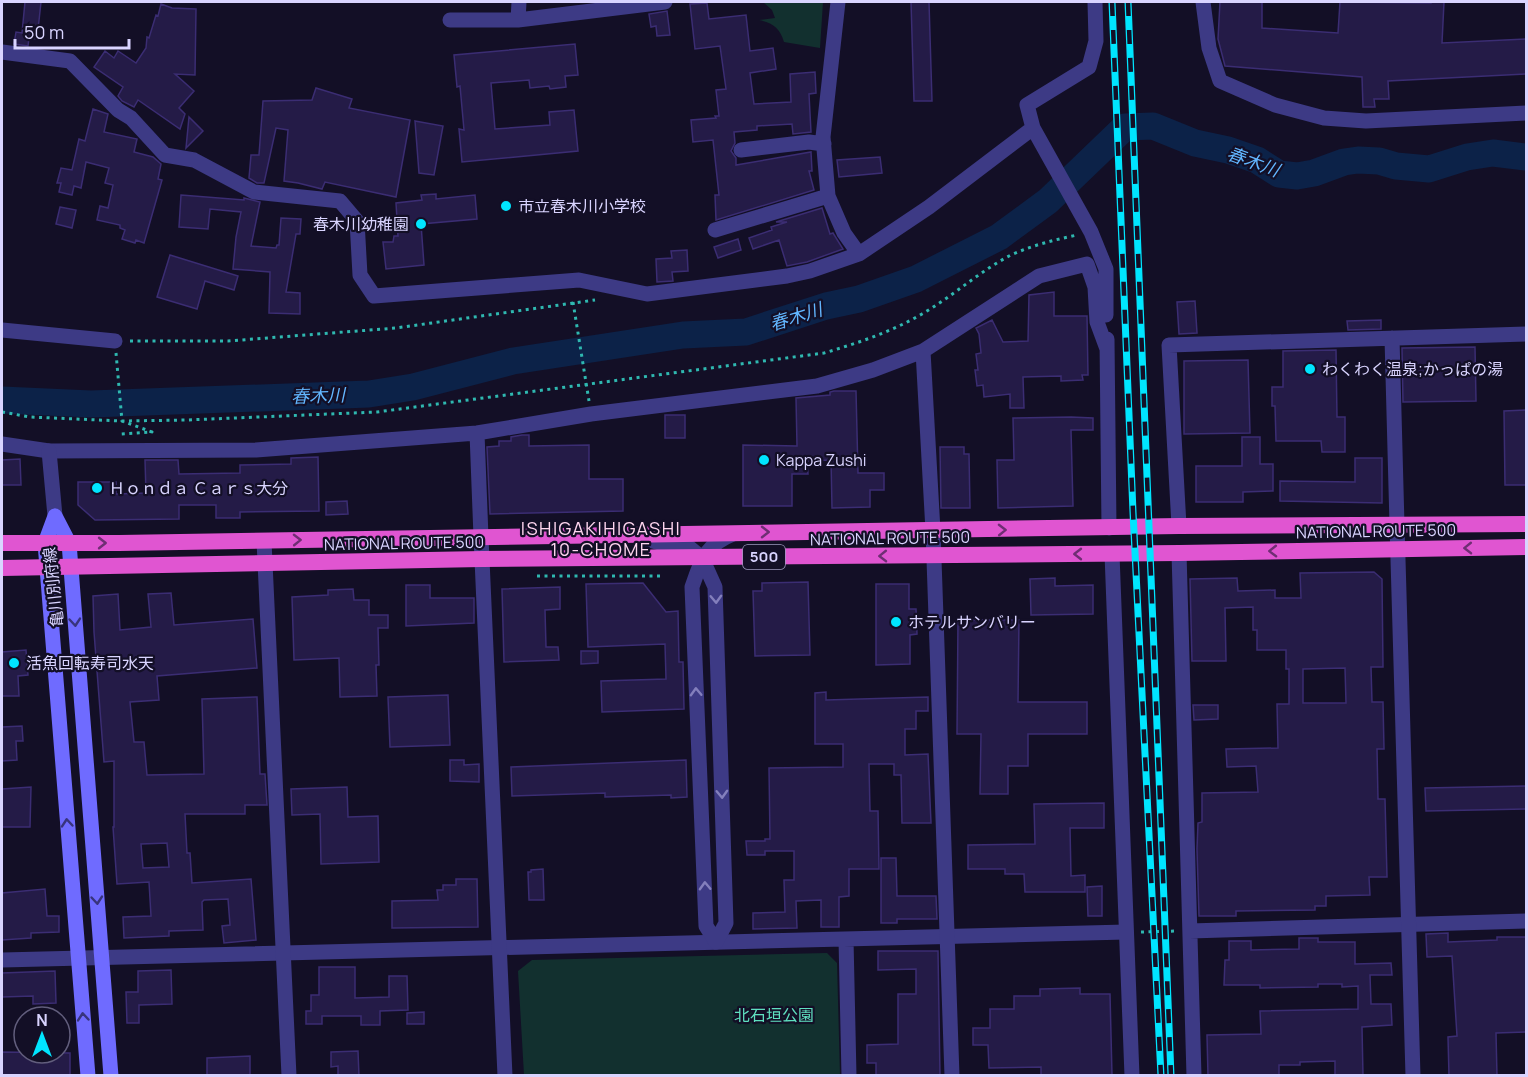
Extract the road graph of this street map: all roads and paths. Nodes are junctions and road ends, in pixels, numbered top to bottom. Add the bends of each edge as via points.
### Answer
1 (519, 2) edge
2 (664, 2) edge
3 (838, 2) edge
4 (1095, 2) edge
5 (1203, 2) edge
6 (601, 6) edge
7 (450, 20) dead end
8 (518, 20) junction
9 (2, 52) edge
10 (1527, 113) edge
11 (1035, 131) junction
12 (824, 144) junction
13 (741, 150) dead end
14 (828, 196) junction
15 (715, 230) dead end
16 (1091, 232) junction
17 (859, 254) junction
18 (604, 298) dead end
19 (573, 302) junction
20 (2, 330) edge
21 (1527, 334) edge
22 (1392, 338) junction
23 (115, 341) junction
24 (1107, 349) junction
25 (923, 351) junction
26 (586, 384) junction
27 (2, 412) edge
28 (122, 421) junction
29 (477, 433) junction
30 (2, 444) edge
31 (49, 451) junction
32 (55, 516) junction
33 (1527, 524) edge
34 (1397, 525) junction
35 (1179, 526) junction
36 (1108, 528) junction
37 (933, 531) junction
38 (737, 532) junction
39 (630, 535) junction
40 (482, 537) junction
41 (264, 541) junction
42 (2, 543) edge
43 (45, 543) junction
44 (69, 543) junction
45 (1527, 547) edge
46 (1399, 549) junction
47 (1179, 553) junction
48 (1112, 554) junction
49 (934, 555) junction
50 (702, 558) junction
51 (482, 560) junction
52 (265, 563) junction
53 (47, 567) junction
54 (71, 567) junction
55 (2, 568) edge
56 (535, 576) dead end
57 (664, 576) dead end
58 (1527, 921) edge
59 (1409, 923) junction
60 (1190, 931) junction
61 (1126, 932) junction
62 (947, 936) junction
63 (846, 939) junction
64 (716, 942) junction
65 (500, 948) junction
66 (283, 953) junction
67 (78, 958) junction
68 (102, 958) junction
69 (2, 960) edge
70 (88, 1076) edge
71 (111, 1076) edge
72 (289, 1076) edge
73 (506, 1076) edge
74 (849, 1076) edge
75 (952, 1076) edge
76 (1132, 1076) edge
77 (1194, 1076) edge
78 (1413, 1076) edge

1 - 8 street
2 - 6 street
3 - 12 street
4 - 11 street via 1096,41 1089,67 1027,105
5 - 10 street via 1209,48 1220,81 1275,105 1324,118 1366,121
6 - 8 street
7 - 8 street
9 - 17 street via 70,61 165,155 194,160 254,192 340,201 357,221 360,275 374,296 579,280 647,294 787,276
11 - 16 street
11 - 17 street
12 - 13 street via 809,142
12 - 14 street
14 - 15 street
14 - 17 street via 844,233
16 - 24 street via 1106,269
16 - 26 path via 1041,243 1009,256 925,313 868,340 824,353
18 - 19 path
19 - 23 path via 384,329 228,341
19 - 26 path
20 - 23 street
21 - 22 street
22 - 34 street
22 - 35 street via 1169,345
23 - 28 path
24 - 25 street via 1097,322 1095,287 1088,264 1039,276
24 - 36 street
25 - 29 street via 817,386 591,414
25 - 37 street
26 - 28 path via 377,411
27 - 28 path
29 - 31 street via 256,450
29 - 40 street
30 - 31 street
31 - 32 street
32 - 43 main road, 亀川別府線
32 - 44 main road, 亀川別府線
33 - 34 highway, NATIONAL ROUTE 500 / 500
34 - 35 highway, NATIONAL ROUTE 500 / 500
34 - 46 street
35 - 36 highway, NATIONAL ROUTE 500 / 500
37 -> 36 highway, NATIONAL ROUTE 500 / 500
38 -> 37 highway, NATIONAL ROUTE 500 / 500
37 - 49 street
38 - 39 highway, NATIONAL ROUTE 500 / 500
38 - 50 street via 719,539
39 - 40 highway, NATIONAL ROUTE 500 / 500
39 - 50 street via 690,548
41 -> 40 highway, NATIONAL ROUTE 500 / 500
40 - 51 street
44 -> 41 highway, NATIONAL ROUTE 500 / 500
41 - 52 street
42 - 43 highway, NATIONAL ROUTE 500 / 500
43 - 44 highway, NATIONAL ROUTE 500 / 500
43 - 53 main road, 亀川別府線
44 - 54 main road, 亀川別府線
45 -> 46 highway, NATIONAL ROUTE 500 / 500
46 -> 47 highway, NATIONAL ROUTE 500 / 500
46 - 59 street
47 - 48 highway, NATIONAL ROUTE 500 / 500
47 - 60 street
48 -> 49 highway, NATIONAL ROUTE 500 / 500
48 - 61 street
49 -> 50 highway, NATIONAL ROUTE 500 / 500
49 - 62 street
50 - 51 highway, NATIONAL ROUTE 500 / 500
64 -> 50 street via 706,926 692,587
50 -> 64 street via 715,587 726,923
51 - 52 highway, NATIONAL ROUTE 500 / 500
51 - 65 street
52 - 54 highway, NATIONAL ROUTE 500 / 500
52 - 66 street
53 - 54 highway, NATIONAL ROUTE 500 / 500
53 - 55 highway, NATIONAL ROUTE 500 / 500
67 -> 53 main road, 亀川別府線
54 -> 68 main road, 亀川別府線
56 - 57 path
58 - 59 street
59 - 60 street
59 - 78 street
60 - 61 path
60 - 77 street
61 - 62 street
61 - 76 street
62 - 63 street
62 - 75 street
63 - 64 street
63 - 74 street
64 - 65 street
65 - 66 street
65 - 73 street
66 - 68 street
66 - 72 street
67 - 68 street
67 - 69 street
70 -> 67 main road, 亀川別府線
68 - 71 main road, 亀川別府線

